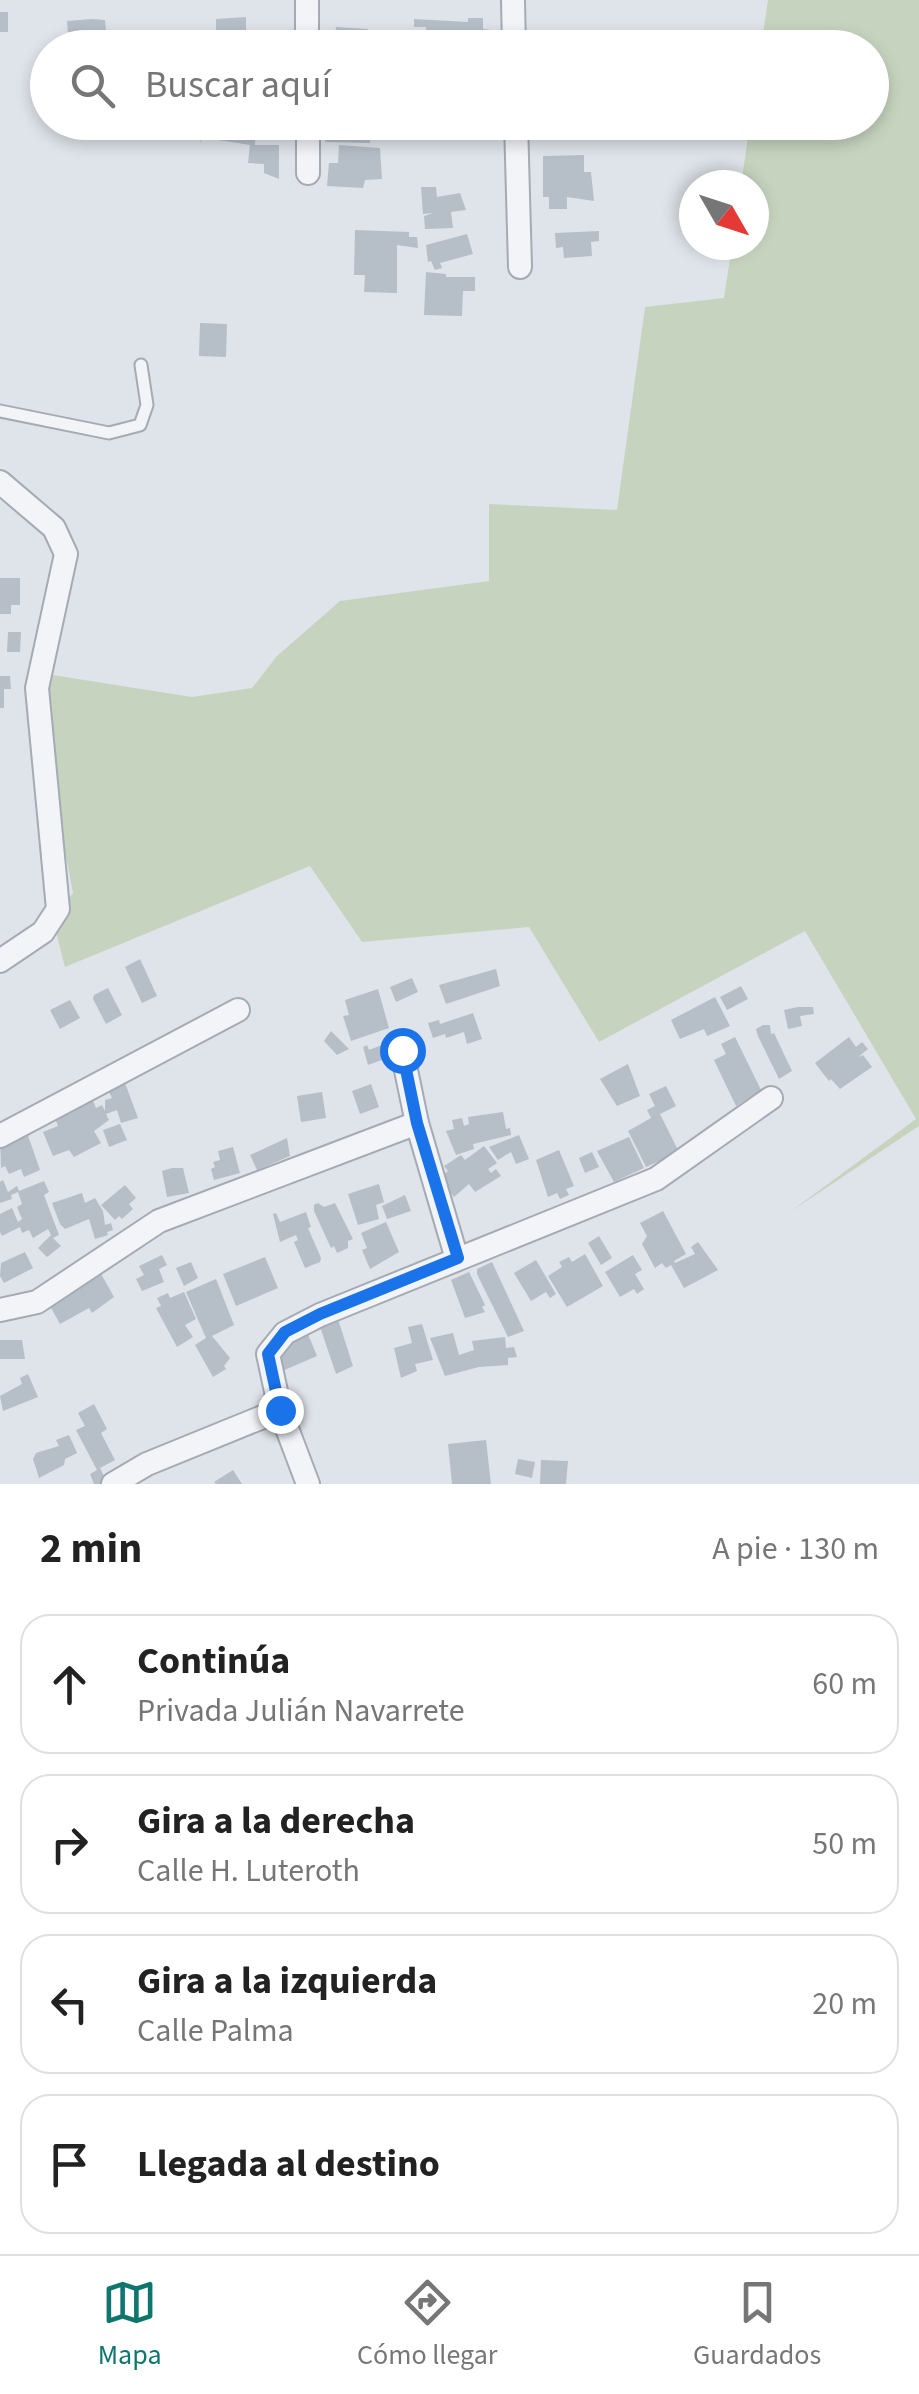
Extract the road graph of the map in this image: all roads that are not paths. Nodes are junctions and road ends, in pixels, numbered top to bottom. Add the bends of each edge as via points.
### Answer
1 (307, 0) edge
2 (513, 0) edge
3 (308, 30) edge
4 (514, 30) edge
5 (308, 140) edge
6 (516, 140) edge
7 (308, 174) dead end
8 (520, 266) dead end
9 (140, 365) dead end
10 (0, 411) edge
11 (0, 482) edge
12 (0, 961) edge
13 (238, 1010) dead end
14 (402, 1050) dead end
15 (770, 1098) dead end
16 (417, 1123) junction
17 (0, 1136) edge
18 (458, 1258) junction
19 (0, 1310) edge
20 (280, 1410) junction
21 (112, 1484) edge
22 (308, 1484) edge

1 - 3 street
2 - 4 street
5 - 7 street
6 - 8 street
9 - 10 lane via 147,405 140,425 109,433
11 - 12 street via 54,528 66,554 37,688 58,909 43,932
13 - 17 street
14 - 16 street
15 - 18 street via 656,1180
16 - 18 street
16 - 19 street via 158,1221 37,1302
18 - 20 street via 285,1332 268,1354
20 - 21 street
20 - 22 street

